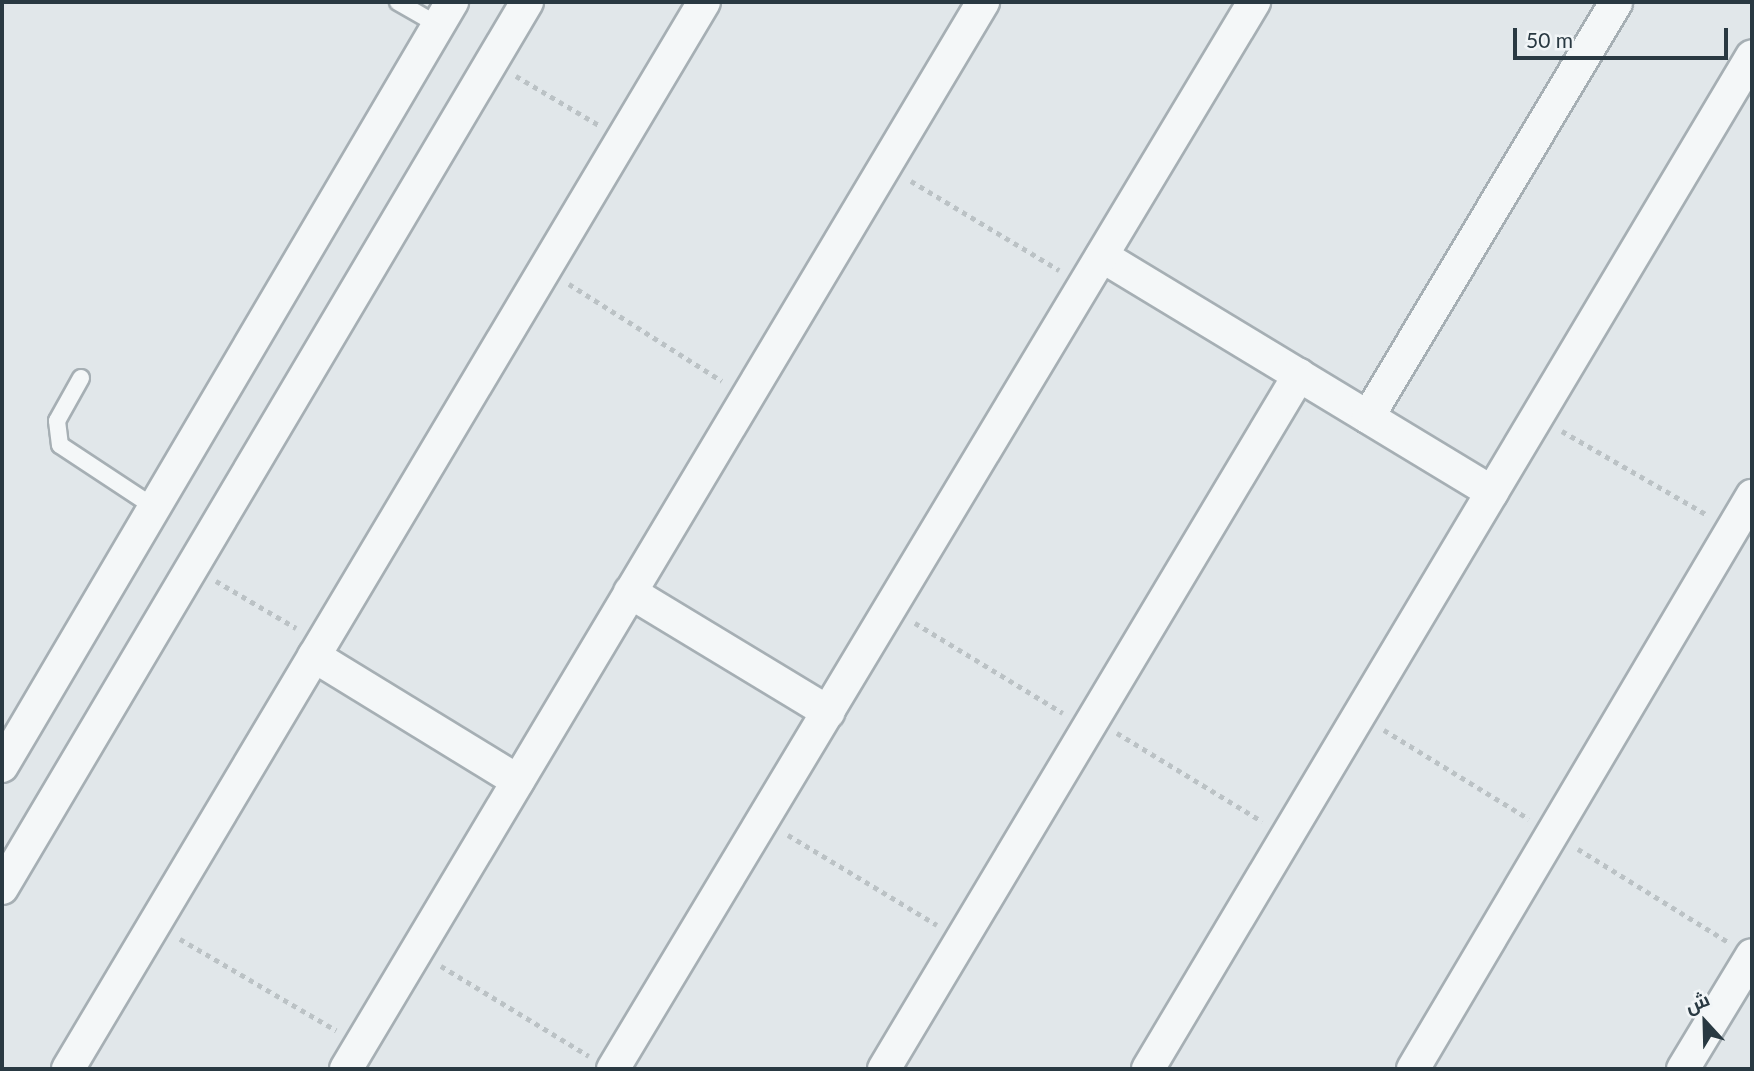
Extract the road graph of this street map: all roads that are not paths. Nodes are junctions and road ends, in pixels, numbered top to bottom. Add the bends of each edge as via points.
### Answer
1 (398, 2) edge
2 (527, 2) edge
3 (704, 2) edge
4 (983, 2) edge
5 (1254, 2) edge
6 (1616, 2) edge
7 (445, 14) edge
8 (1752, 56) edge
9 (1102, 256) junction
10 (1299, 375) junction
11 (81, 378) dead end
12 (1368, 417) junction
13 (1492, 492) junction
14 (1752, 496) edge
15 (154, 507) junction
16 (630, 592) junction
17 (318, 650) junction
18 (828, 712) junction
19 (2, 766) edge
20 (518, 781) junction
21 (2, 888) edge
22 (1752, 955) edge
23 (353, 1057) edge
24 (1425, 1065) edge
25 (606, 1066) edge
26 (68, 1069) edge
27 (884, 1069) edge
28 (1148, 1069) edge
29 (1684, 1069) edge

1 - 7 lane
2 - 21 street
3 - 17 street
4 - 16 street
5 - 9 street
6 - 12 street
7 - 15 street
8 - 13 street
9 - 10 street
9 - 18 street
10 - 12 street
10 - 27 street
11 - 15 lane via 57,421 60,445
12 - 13 street
13 - 28 street
14 - 24 street
15 - 19 street
16 - 18 street
16 - 20 street
17 - 20 street
17 - 26 street
18 - 25 street
20 - 23 street
22 - 29 street

